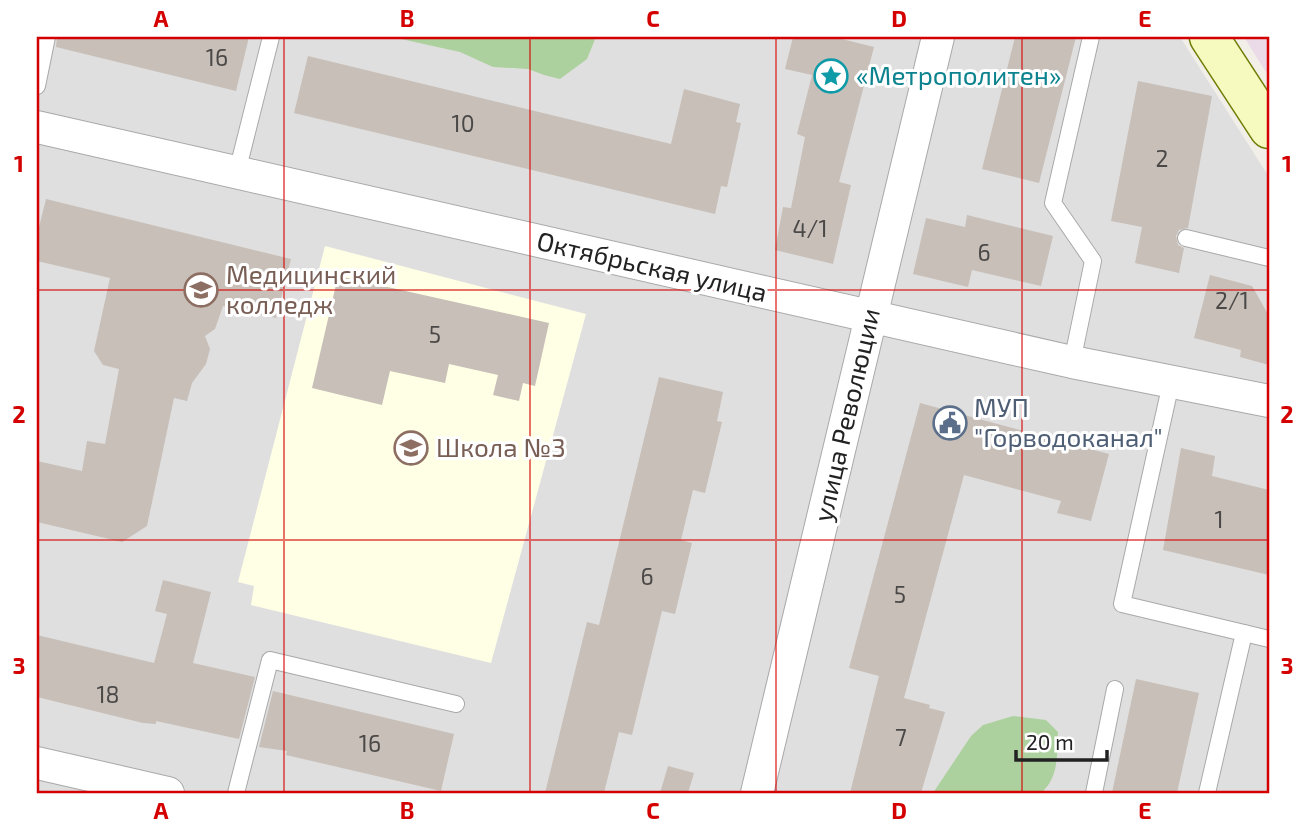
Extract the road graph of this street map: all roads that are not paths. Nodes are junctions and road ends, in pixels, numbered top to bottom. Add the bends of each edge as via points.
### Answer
1 (47, 37) edge
2 (271, 37) edge
3 (938, 37) edge
4 (1091, 37) edge
5 (1209, 37) edge
6 (37, 86) edge
7 (37, 127) edge
8 (1269, 129) edge
9 (237, 172) junction
10 (1186, 238) dead end
11 (1269, 258) edge
12 (871, 317) junction
13 (1072, 362) junction
14 (1171, 383) junction
15 (1269, 401) edge
16 (1244, 633) junction
17 (1269, 639) edge
18 (1115, 689) dead end
19 (456, 704) dead end
20 (37, 763) edge
21 (168, 793) edge
22 (236, 793) edge
23 (757, 793) edge
24 (1094, 793) edge
25 (1207, 793) edge

1 - 6 lane
2 - 9 lane
3 - 12 street, улица Революции
4 - 13 lane via 1053,203 1093,261
5 - 8 street
7 - 9 street, Октябрьская улица
9 - 12 street, Октябрьская улица
10 - 11 lane
12 - 13 street, Октябрьская улица
12 - 23 street, улица Революции
13 - 14 street, Октябрьская улица
14 - 15 street, Октябрьская улица
14 - 16 lane via 1122,604
16 - 17 lane
16 - 25 lane
18 - 24 lane
19 - 22 lane via 270,660
20 - 21 street

